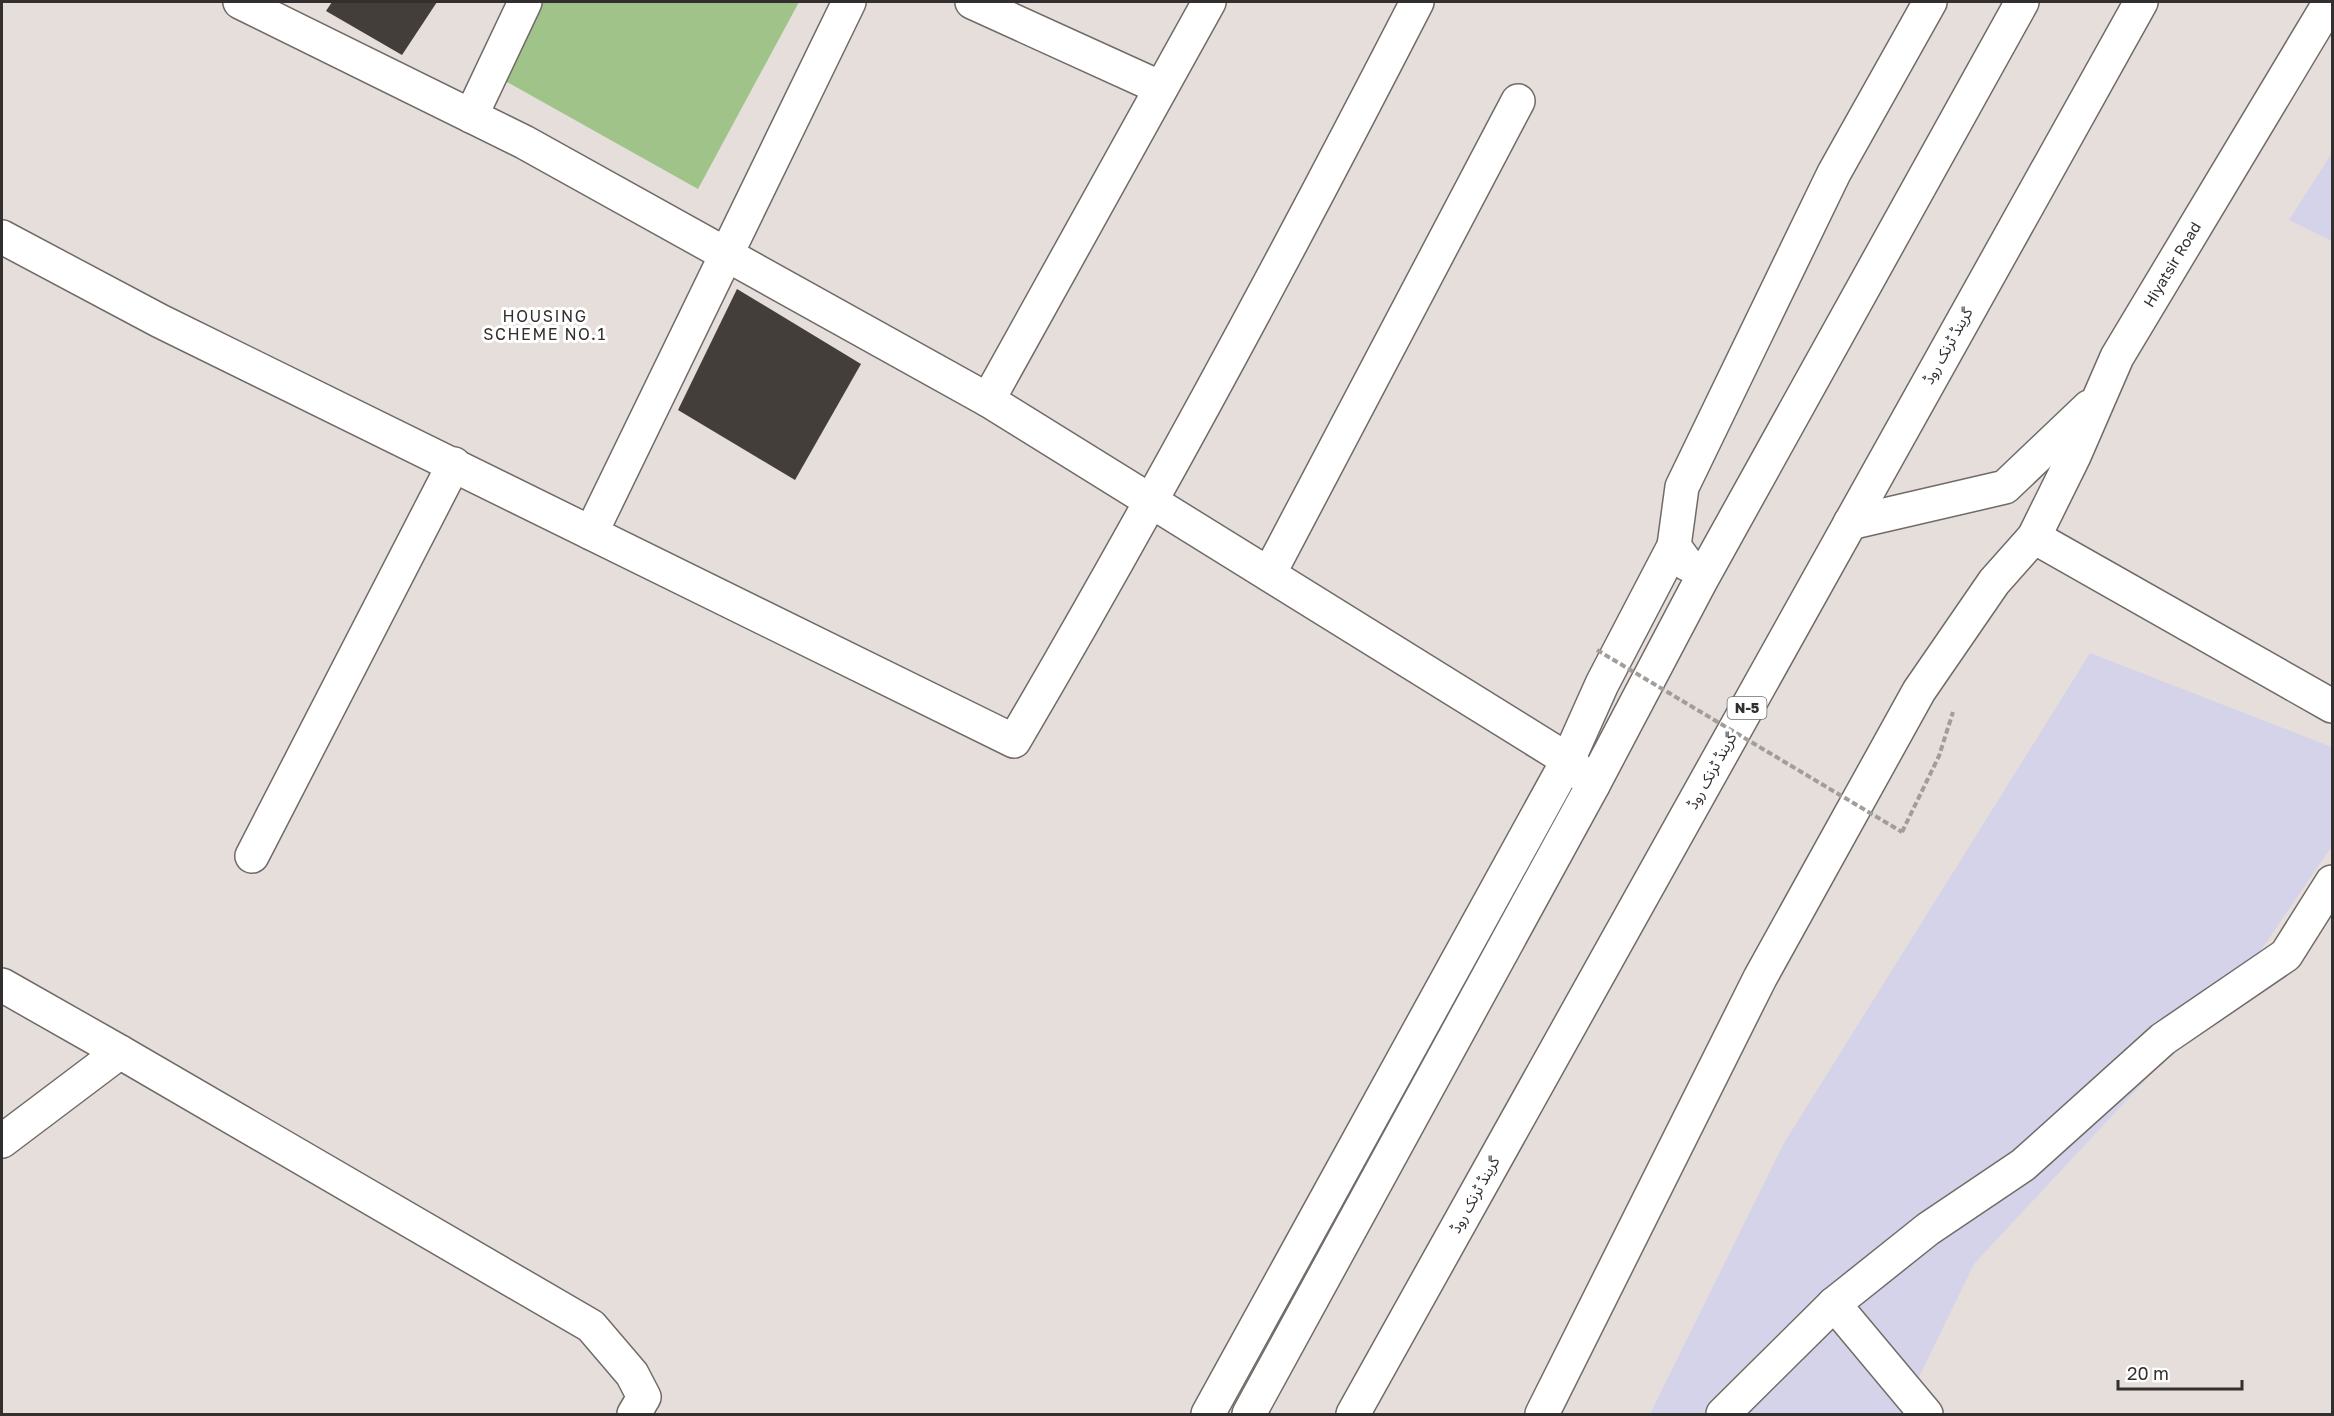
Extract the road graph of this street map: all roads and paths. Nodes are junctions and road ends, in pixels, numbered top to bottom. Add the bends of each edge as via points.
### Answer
1 (240, 2) edge
2 (525, 2) edge
3 (849, 2) edge
4 (972, 2) edge
5 (1209, 2) edge
6 (1417, 2) edge
7 (1930, 2) edge
8 (2022, 2) edge
9 (2140, 2) edge
10 (2330, 2) edge
11 (1161, 88) junction
12 (1518, 101) dead end
13 (471, 116) junction
14 (2, 237) edge
15 (726, 255) junction
16 (2099, 398) junction
17 (988, 400) junction
18 (454, 464) junction
19 (1151, 501) junction
20 (1850, 524) junction
21 (591, 532) junction
22 (2034, 537) junction
23 (1674, 546) junction
24 (1269, 574) junction
25 (1700, 582) junction
26 (1597, 650) dead end
27 (2332, 706) edge
28 (1569, 760) junction
29 (1593, 785) junction
30 (1902, 832) dead end
31 (252, 856) dead end
32 (2332, 882) edge
33 (2, 986) edge
34 (120, 1052) junction
35 (2, 1141) edge
36 (1834, 1304) junction
37 (634, 1414) edge
38 (1208, 1414) edge
39 (1249, 1414) edge
40 (1353, 1414) edge
41 (1542, 1414) edge
42 (1723, 1414) edge
43 (1926, 1414) edge

1 - 13 main road
2 - 13 main road
3 - 15 main road
4 - 11 main road
5 - 11 main road
6 - 19 main road
7 - 23 main road via 1834,173 1682,487
8 - 25 main road
9 - 20 main road, گرینڈ ٹرنک روڈ / N-5
10 - 16 main road, Hiyatsir Road via 2117,357
11 - 17 main road
12 - 24 main road
13 - 15 main road
14 - 18 main road via 160,321
15 - 17 main road
15 - 21 main road
16 - 20 main road via 2005,487
16 - 22 main road, Hiyatsir Road
17 - 19 main road
18 - 21 main road
18 - 31 main road
19 - 21 main road via 1014,741
19 - 24 main road
20 - 40 main road, گرینڈ ٹرنک روڈ / N-5
22 - 27 main road
22 - 41 main road, Hiyatsir Road via 1994,582 1919,690 1760,978
23 - 25 main road
23 - 28 main road via 1602,684
24 - 28 main road
25 - 29 main road
26 - 30 path, bridge
28 - 29 main road
28 - 38 main road
29 - 39 main road
32 - 36 main road via 2286,955 2163,1039 2023,1165 1928,1229
33 - 34 main road
34 - 35 main road
34 - 37 main road via 591,1326 632,1374 644,1397
36 - 42 main road
36 - 43 main road

